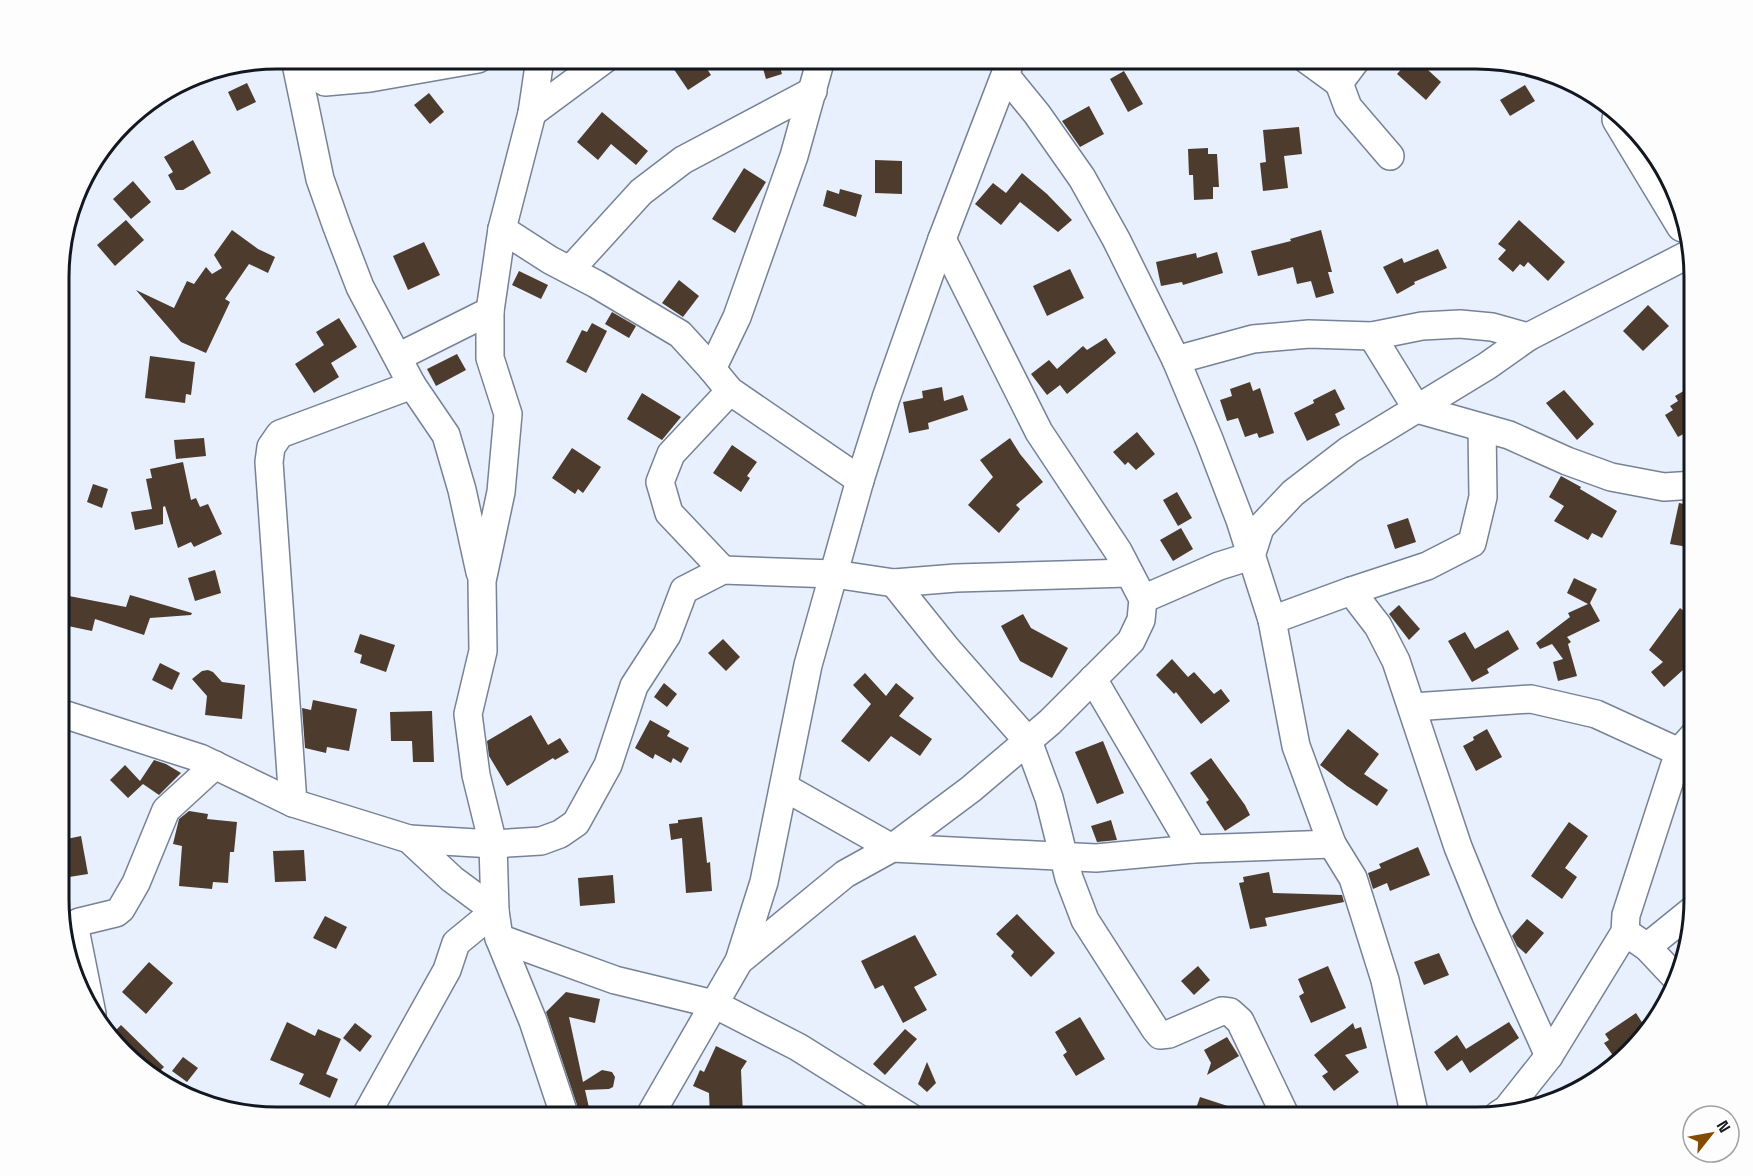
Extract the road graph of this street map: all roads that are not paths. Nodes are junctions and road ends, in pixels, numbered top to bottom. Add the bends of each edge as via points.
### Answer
1 (297, 69) edge
2 (308, 69) edge
3 (419, 69) edge
4 (538, 69) edge
5 (590, 69) edge
6 (819, 69) edge
7 (1007, 69) edge
8 (1009, 69) edge
9 (1321, 69) edge
10 (1349, 69) edge
11 (1339, 83) junction
12 (813, 91) junction
13 (532, 113) junction
14 (1632, 141) edge
15 (1390, 156) dead end
16 (1670, 204) edge
17 (502, 229) junction
18 (942, 239) junction
19 (1683, 257) edge
20 (570, 270) junction
21 (490, 311) junction
22 (1372, 336) junction
23 (1528, 337) junction
24 (398, 357) junction
25 (1176, 360) junction
26 (712, 369) junction
27 (412, 385) junction
28 (730, 391) junction
29 (1417, 409) junction
30 (1482, 428) junction
31 (860, 480) junction
32 (1684, 486) edge
33 (1251, 556) junction
34 (723, 570) junction
35 (1129, 573) junction
36 (834, 574) junction
37 (482, 581) junction
38 (894, 583) junction
39 (1351, 591) junction
40 (1143, 599) junction
41 (1272, 620) junction
42 (1093, 678) junction
43 (1413, 707) junction
44 (69, 716) edge
45 (1028, 741) junction
46 (1684, 742) edge
47 (1684, 751) edge
48 (215, 765) junction
49 (784, 787) junction
50 (293, 803) junction
51 (409, 839) junction
52 (493, 844) junction
53 (1332, 844) junction
54 (892, 848) junction
55 (1193, 849) junction
56 (1064, 858) junction
57 (495, 911) junction
58 (1684, 914) edge
59 (499, 938) junction
60 (1636, 939) junction
61 (739, 960) junction
62 (1670, 973) edge
63 (85, 979) edge
64 (714, 1004) junction
65 (1549, 1056) junction
66 (1511, 1103) edge
67 (372, 1107) edge
68 (562, 1107) edge
69 (655, 1107) edge
70 (894, 1107) edge
71 (1281, 1107) edge
72 (1413, 1107) edge

1 - 24 street via 320,179 360,287
2 - 3 street via 325,82
4 - 13 street
5 - 13 street
6 - 12 street
7 - 18 street
8 - 25 street via 1082,178
9 - 11 street
10 - 11 street
11 - 15 street via 1348,107
12 - 20 street via 683,160 641,192
12 - 26 street via 737,317
13 - 17 street
14 - 16 main road
17 - 20 street
17 - 21 street
18 - 31 street
18 - 35 street via 1039,432
19 - 23 street
20 - 26 street via 680,334
21 - 24 street
21 - 37 street via 490,358 508,414 501,492
22 - 23 street via 1422,326 1460,324 1492,327
22 - 25 street via 1309,334 1253,339
22 - 29 street
23 - 29 street
24 - 27 street
25 - 33 street
26 - 28 street
27 - 37 street via 446,435
27 - 50 street via 280,434 271,447
28 - 31 street
28 - 34 street via 671,454 660,482 669,513
29 - 30 street
29 - 33 street via 1349,450 1293,493 1260,528
30 - 32 street via 1509,435 1611,477 1664,487
30 - 39 street via 1483,497 1472,543 1427,566
31 - 36 street
33 - 40 street
33 - 41 street
34 - 36 street
34 - 52 street via 684,590 667,635 634,686 608,765 576,823 541,842
35 - 38 street
35 - 40 street
36 - 38 street
36 - 49 street via 808,665
37 - 52 street via 483,651 468,714 476,775
38 - 45 street
39 - 41 street
39 - 43 street via 1392,652
40 - 42 street via 1141,620 1131,641
41 - 53 street via 1296,746
42 - 45 street
42 - 55 street
43 - 46 street via 1531,699 1596,714
43 - 65 street via 1458,847
44 - 48 street
45 - 54 street
45 - 56 street via 1050,798
47 - 60 street via 1626,915
48 - 50 street
48 - 63 street via 166,810 121,909 76,925
49 - 54 street
49 - 61 street via 764,882
50 - 51 street
51 - 52 street
51 - 57 street via 452,879
52 - 57 street
53 - 55 street
53 - 72 street via 1353,878 1385,980
54 - 56 street
54 - 61 street via 845,874
55 - 56 street
56 - 71 street via 1085,920 1160,1035 1222,1011 1230,1012 1240,1021
57 - 59 street
57 - 67 street via 456,944 447,970
58 - 60 street
59 - 64 street via 615,980
59 - 68 street
60 - 62 street
60 - 65 street
61 - 64 street
64 - 69 street
64 - 70 street via 798,1047
65 - 66 street

